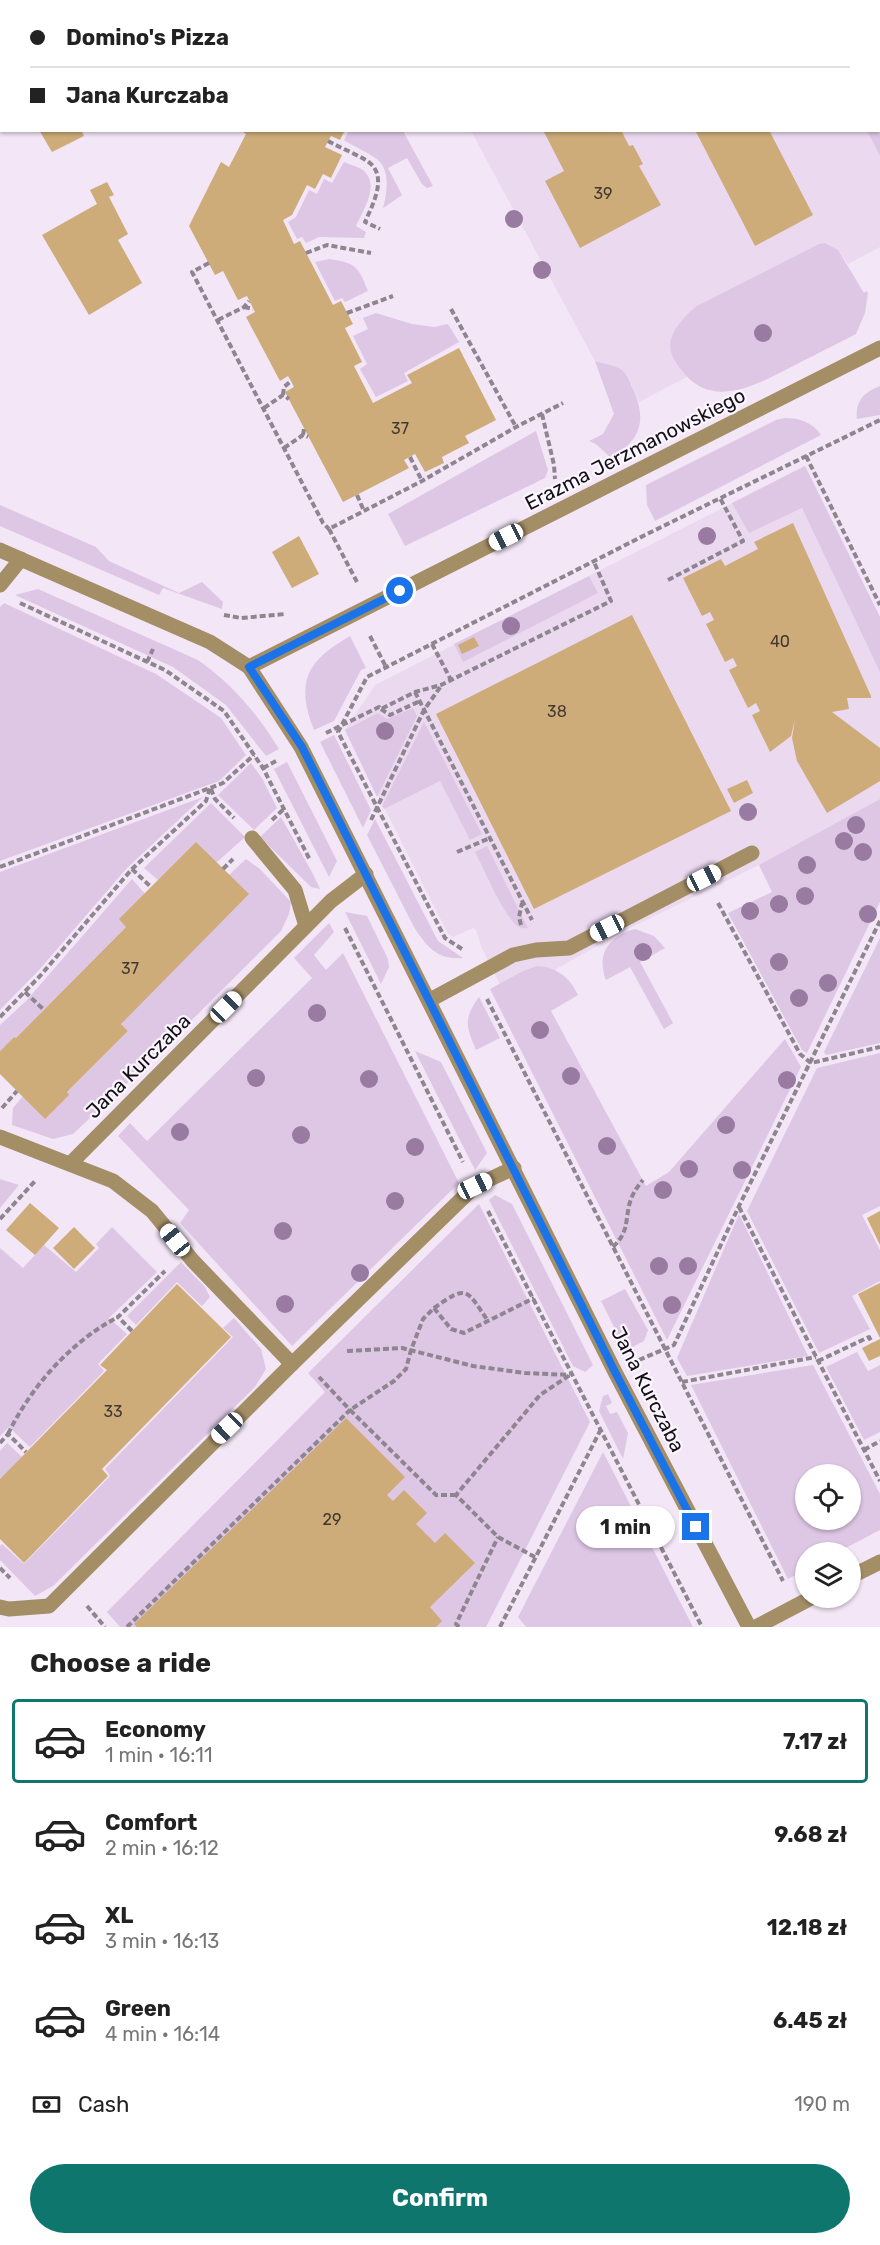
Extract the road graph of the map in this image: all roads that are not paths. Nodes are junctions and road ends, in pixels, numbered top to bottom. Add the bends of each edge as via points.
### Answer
1 (880, 348) edge
2 (0, 550) edge
3 (21, 560) junction
4 (0, 585) edge
5 (249, 667) junction
6 (252, 838) road end
7 (752, 853) dead end
8 (366, 874) junction
9 (306, 926) junction
10 (430, 1000) junction
11 (0, 1137) edge
12 (62, 1162) junction
13 (514, 1168) junction
14 (292, 1364) junction
15 (880, 1562) edge
16 (861, 1572) edge
17 (0, 1607) edge
18 (795, 1607) edge
19 (748, 1627) edge
20 (756, 1627) edge

1 - 5 street, Erazma Jerzmanowskiego
2 - 3 street
3 - 4 street
3 - 5 street via 210,642
5 - 8 street, Jana Kurczaba via 302,747
6 - 9 street via 295,890
7 - 10 street via 569,948 513,955
8 - 9 street, Jana Kurczaba
8 - 10 street, Jana Kurczaba
9 - 12 street, Jana Kurczaba
10 - 13 street, Jana Kurczaba
11 - 12 street
12 - 14 street via 113,1181 152,1212
13 - 14 street via 475,1186
13 - 19 street, Jana Kurczaba
14 - 17 street via 49,1606
15 - 16 street
18 - 20 street

